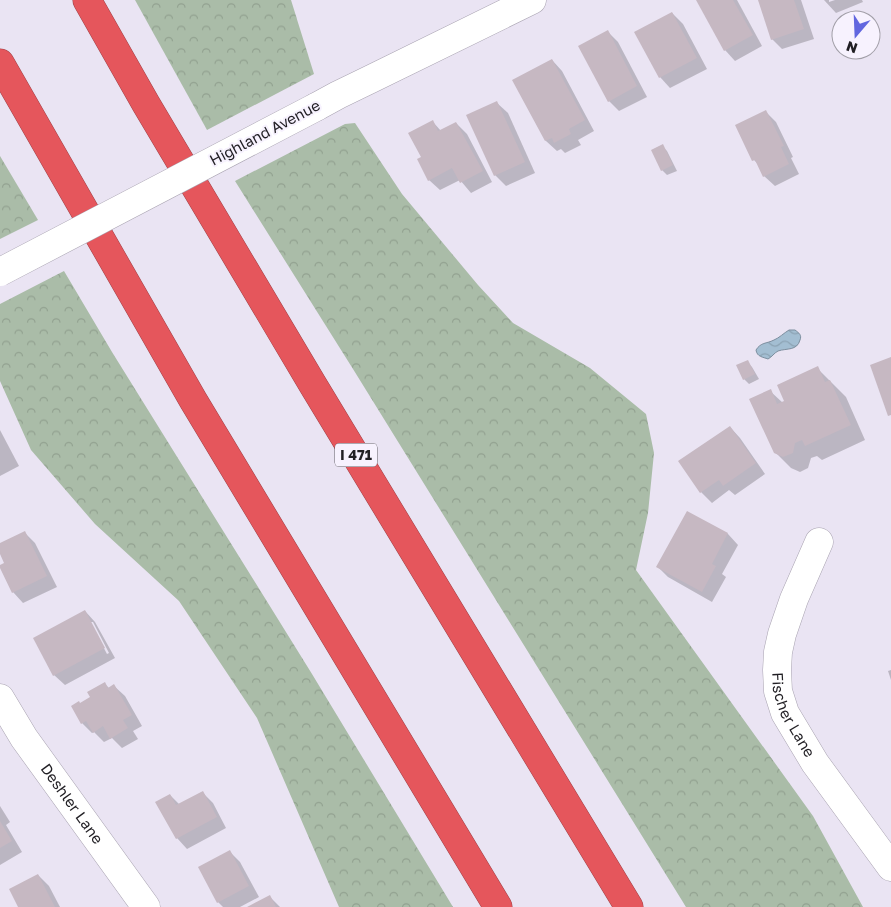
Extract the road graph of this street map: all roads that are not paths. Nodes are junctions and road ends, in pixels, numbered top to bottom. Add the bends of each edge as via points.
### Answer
1 (87, 0) edge
2 (532, 0) edge
3 (0, 63) edge
4 (0, 272) edge
5 (819, 542) dead end
6 (0, 698) edge
7 (891, 867) edge
8 (146, 907) edge
9 (498, 907) edge
10 (629, 907) edge

1 - 10 highway, I 471 via 313,385
2 - 4 street, Highland Avenue, bridge via 338,94
3 - 9 highway via 193,400
5 - 7 street, Fischer Lane via 782,634 778,652 778,692 785,713 815,763
6 - 8 street, Deshler Lane via 24,738

